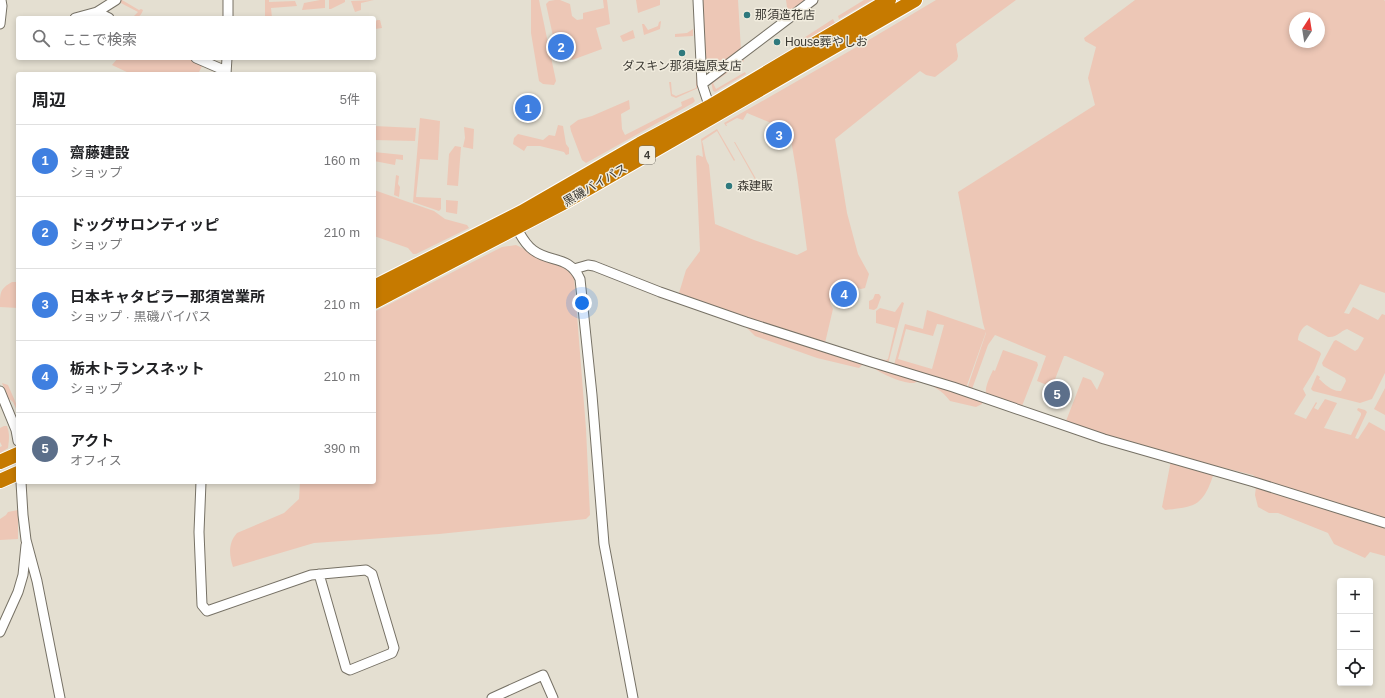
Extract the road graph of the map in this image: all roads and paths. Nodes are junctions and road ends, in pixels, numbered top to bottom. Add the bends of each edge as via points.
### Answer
1 (1, 0) edge
2 (116, 0) edge
3 (228, 0) edge
4 (698, 0) edge
5 (813, 0) edge
6 (889, 0) edge
7 (915, 0) edge
8 (97, 12) junction
9 (82, 16) edge
10 (105, 16) edge
11 (228, 16) edge
12 (0, 24) edge
13 (200, 60) edge
14 (226, 60) edge
15 (226, 72) edge
16 (702, 84) junction
17 (711, 112) junction
18 (514, 223) junction
19 (574, 269) junction
20 (376, 286) edge
21 (376, 301) edge
22 (0, 391) edge
23 (16, 430) edge
24 (16, 455) edge
25 (0, 462) edge
26 (16, 474) edge
27 (0, 480) edge
28 (21, 484) edge
29 (201, 484) edge
30 (1385, 523) edge
31 (26, 540) junction
32 (319, 574) junction
33 (0, 632) edge
34 (60, 698) edge
35 (492, 698) edge
36 (553, 698) edge
37 (633, 698) edge

1 - 12 street
2 - 8 street
3 - 11 street
4 - 16 street
5 - 16 street
6 - 17 highway, 黒磯バイパス / 4
7 - 17 highway, 黒磯バイパス / 4
8 - 9 street
8 - 10 street
13 - 15 street
14 - 15 street
16 - 17 street
17 - 18 highway, 黒磯バイパス / 4 via 675,124
18 - 19 street via 532,250 565,262
18 - 20 highway, 黒磯バイパス / 4
18 - 21 highway, 黒磯バイパス / 4
19 - 30 street via 594,266 731,317 1104,438
19 - 37 street via 581,286 604,544
22 - 23 street
24 - 25 highway
26 - 27 highway
28 - 31 street
29 - 32 street via 199,532 202,605 207,611
31 - 33 street via 23,575
31 - 34 street via 37,581
32 - 32 street via 346,668 350,670 392,653 394,648 372,574 366,570
35 - 36 street via 543,675

